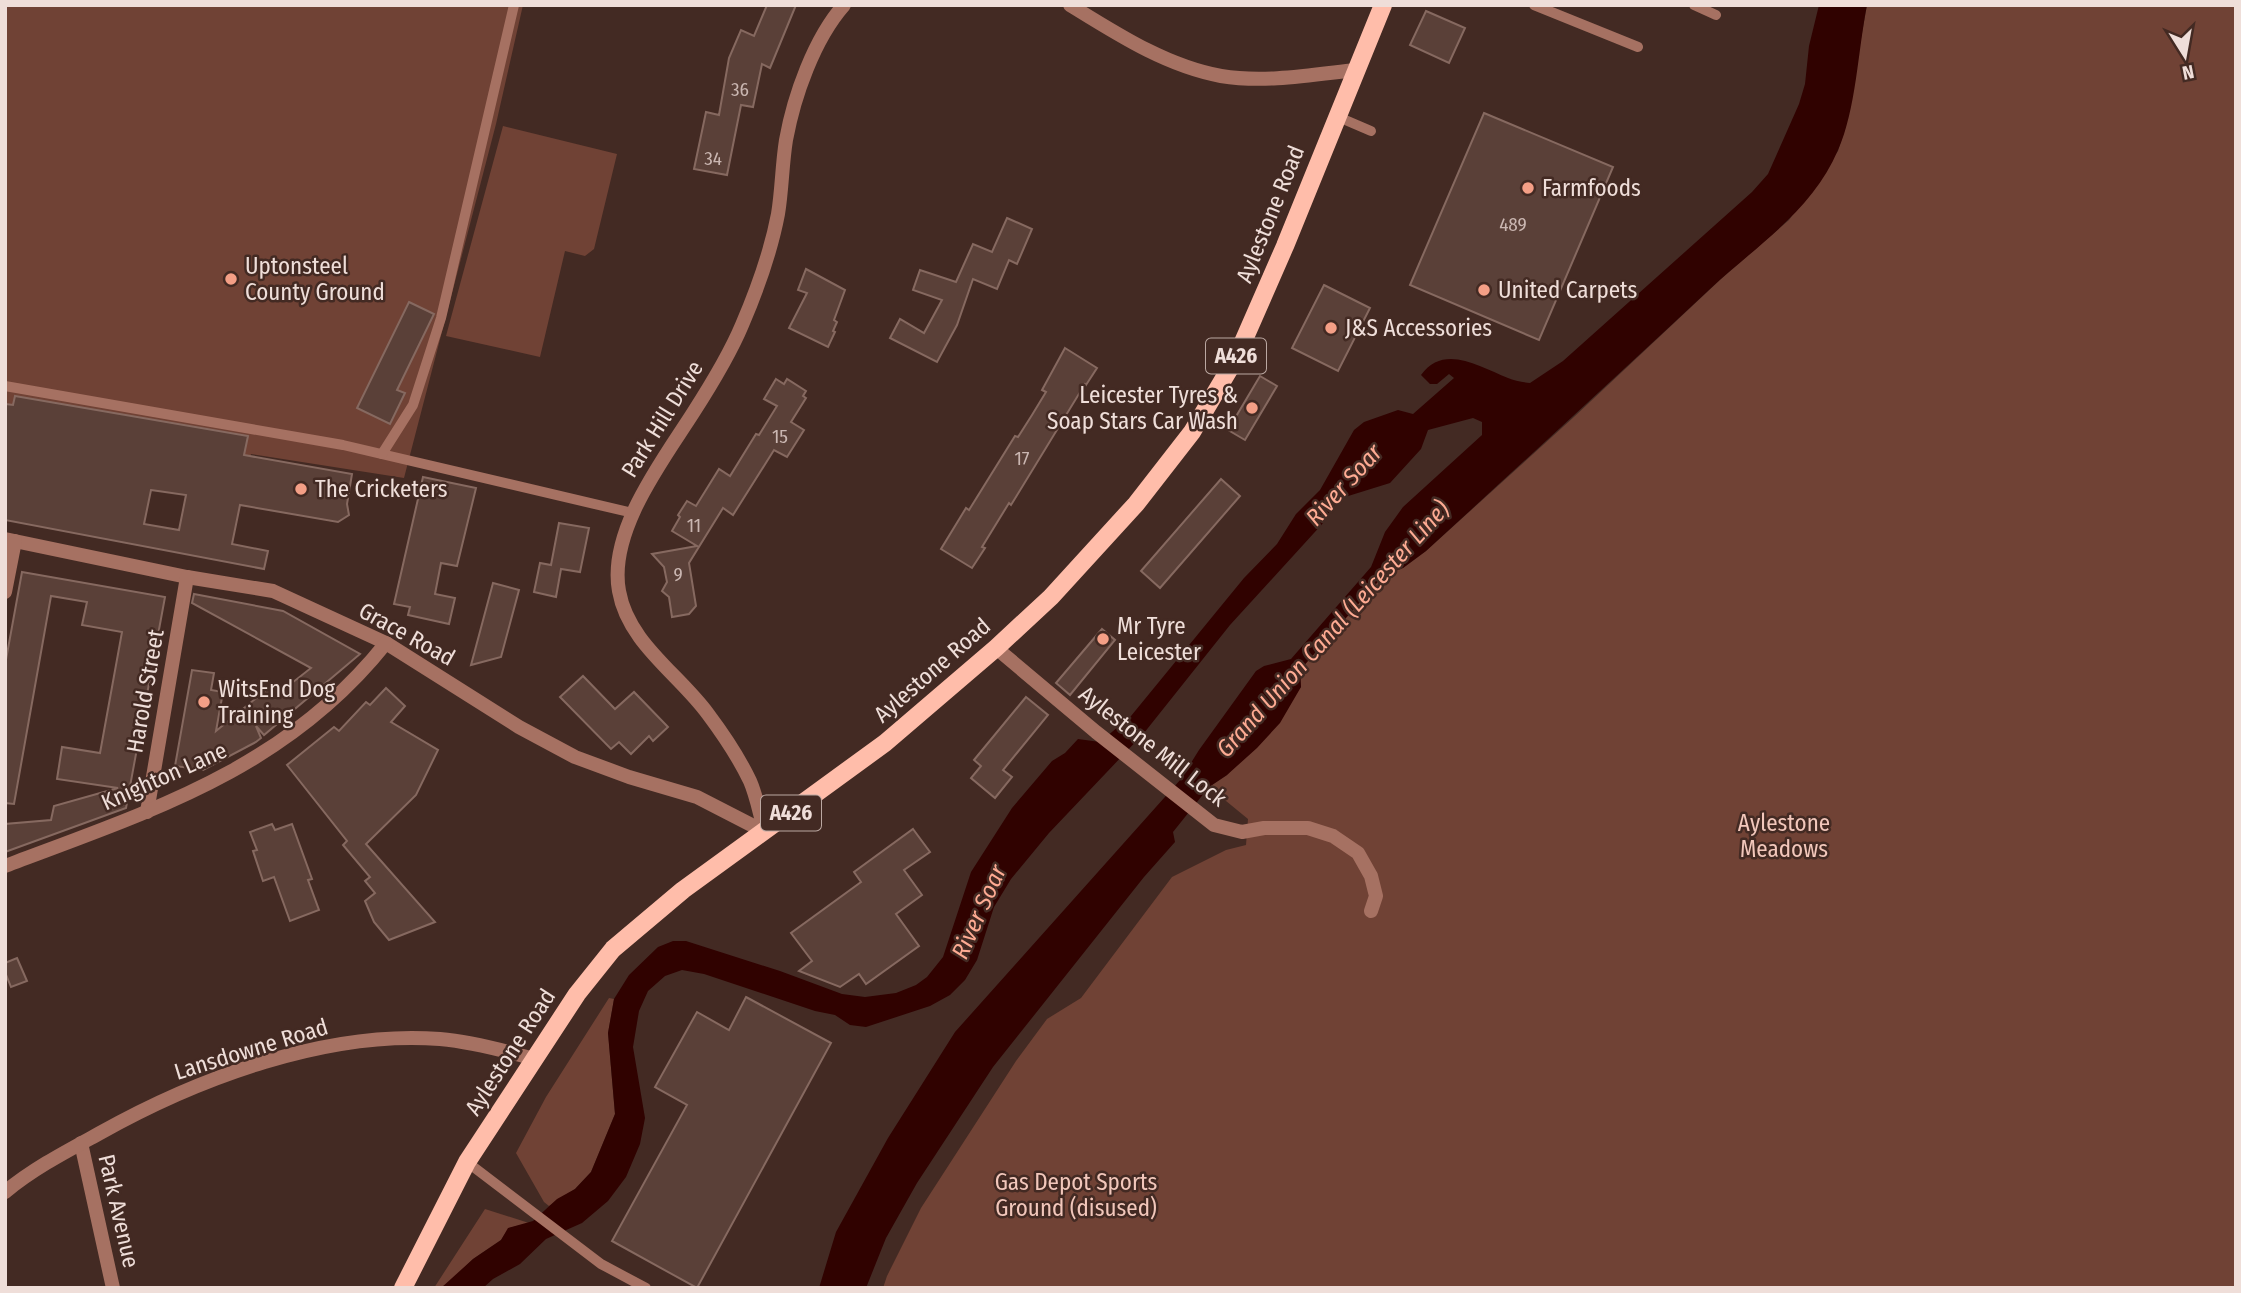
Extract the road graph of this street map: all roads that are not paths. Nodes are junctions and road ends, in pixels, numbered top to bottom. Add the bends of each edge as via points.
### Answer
1 (513, 5) edge
2 (844, 5) edge
3 (1070, 5) edge
4 (1383, 5) edge
5 (1534, 5) edge
6 (1694, 5) edge
7 (1716, 15) dead end
8 (1638, 47) dead end
9 (1355, 70) junction
10 (1336, 116) junction
11 (1371, 131) dead end
12 (5, 386) edge
13 (382, 454) junction
14 (633, 513) junction
15 (10, 540) edge
16 (187, 577) junction
17 (5, 592) edge
18 (386, 643) junction
19 (996, 649) junction
20 (147, 812) junction
21 (765, 832) junction
22 (5, 866) edge
23 (1371, 911) dead end
24 (534, 1059) junction
25 (81, 1143) junction
26 (467, 1162) junction
27 (5, 1192) edge
28 (113, 1288) edge
29 (402, 1288) edge
30 (646, 1288) edge

1 - 13 lane via 441,318 413,405
2 - 14 street, Park Hill Drive via 814,53 792,112 778,215 742,325 721,368 657,464
3 - 9 street via 1160,56 1220,76 1255,79
4 - 9 main road, Aylestone Road / A426
5 - 8 lane
6 - 7 lane
9 - 10 main road, Aylestone Road / A426
10 - 11 lane
10 - 19 main road, Aylestone Road / A426 via 1236,358 1192,432 1136,504
12 - 13 lane
13 - 14 lane
14 - 21 street, Park Hill Drive via 618,569 618,590 625,609 655,656 707,712 732,750 751,782
15 - 16 street, Grace Road
15 - 17 street
16 - 18 street, Grace Road via 273,591
16 - 20 street, Harold Street
18 - 20 street, Knighton Lane via 364,671 307,723 259,757
18 - 21 street, Grace Road via 575,757 697,797
19 - 21 main road, Aylestone Road / A426 via 885,743
19 - 23 street, Aylestone Mill Lock via 1214,825 1242,832 1308,828 1333,836 1358,853 1376,896
20 - 22 street, Knighton Lane
21 - 24 main road, Aylestone Road / A426 via 683,890 613,949
24 - 25 street, Lansdowne Road via 485,1045 438,1039 332,1045 203,1084 141,1110
24 - 26 main road, Aylestone Road / A426
25 - 27 street, Lansdowne Road
25 - 28 street, Park Avenue
26 - 29 main road, Aylestone Road / A426
26 - 30 lane via 601,1264

